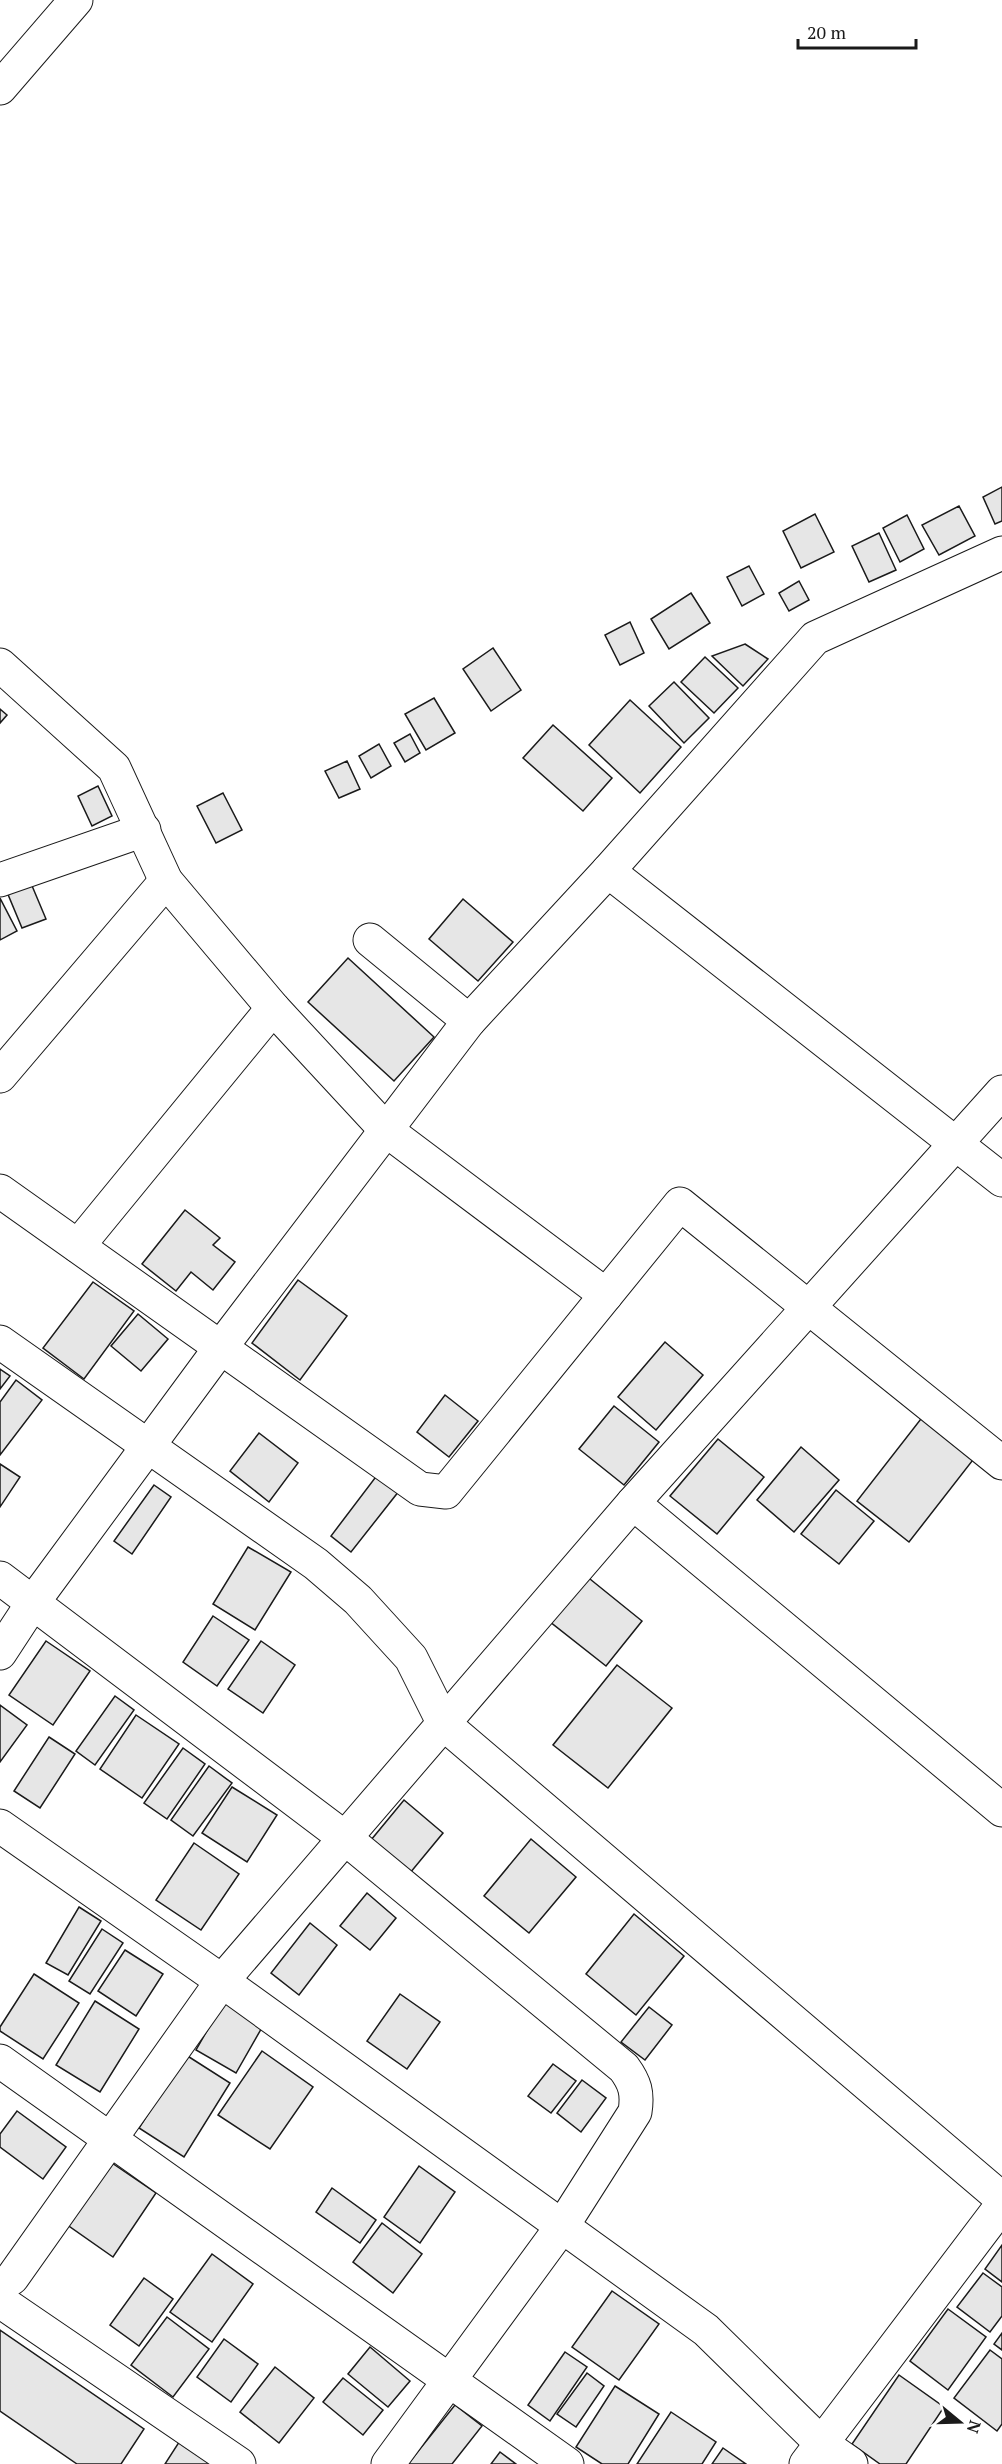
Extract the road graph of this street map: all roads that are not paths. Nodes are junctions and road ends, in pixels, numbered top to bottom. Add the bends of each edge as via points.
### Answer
1 (76, 0) edge
2 (0, 88) edge
3 (1002, 553) edge
4 (0, 665) edge
5 (144, 830) junction
6 (608, 871) junction
7 (0, 880) edge
8 (166, 881) junction
9 (370, 940) dead end
10 (273, 1008) junction
11 (469, 1021) junction
12 (0, 1076) edge
13 (1002, 1092) edge
14 (386, 1130) junction
15 (954, 1144) junction
16 (1002, 1180) edge
17 (0, 1191) edge
18 (78, 1246) junction
19 (606, 1295) junction
20 (808, 1307) junction
21 (0, 1342) edge
22 (221, 1347) junction
23 (148, 1447) junction
24 (1002, 1463) edge
25 (633, 1503) junction
26 (0, 1578) edge
27 (34, 1601) junction
28 (0, 1653) edge
29 (444, 1724) junction
30 (1002, 1810) edge
31 (0, 1826) edge
32 (345, 1838) junction
33 (222, 1981) junction
34 (0, 2061) edge
35 (110, 2138) junction
36 (1002, 2199) edge
37 (1002, 2205) edge
38 (563, 2225) junction
39 (0, 2286) edge
40 (0, 2301) edge
41 (449, 2380) junction
42 (814, 2453) edge
43 (239, 2464) edge
44 (388, 2464) edge
45 (567, 2464) edge
46 (851, 2464) edge

1 - 2 street
3 - 6 street via 815,638
4 - 5 street via 114,768
5 - 7 street
5 - 8 street
6 - 11 street
6 - 15 street
8 - 10 street
8 - 12 street
9 - 11 street
10 - 14 street
10 - 18 street
11 - 14 street
13 - 15 street
14 - 19 street
14 - 22 street
15 - 16 street
15 - 20 street
17 - 18 street
18 - 22 street
19 - 20 street via 680,1203
19 - 22 street via 446,1492 420,1489
20 - 24 street
20 - 25 street
21 - 23 street
22 - 23 street
23 - 27 street
23 - 29 street via 316,1564 358,1600 411,1658
25 - 29 street
25 - 30 street
26 - 27 street
27 - 28 street
27 - 32 street
29 - 32 street
29 - 36 street
31 - 33 street
32 - 33 street
32 - 38 street via 624,2068 634,2082 638,2097 635,2112
33 - 35 street
33 - 38 street
34 - 35 street
35 - 39 street via 12,2278
35 - 41 street
37 - 42 street
38 - 41 street
38 - 42 street via 706,2330
40 - 43 street
41 - 44 street
41 - 45 street
42 - 46 street

